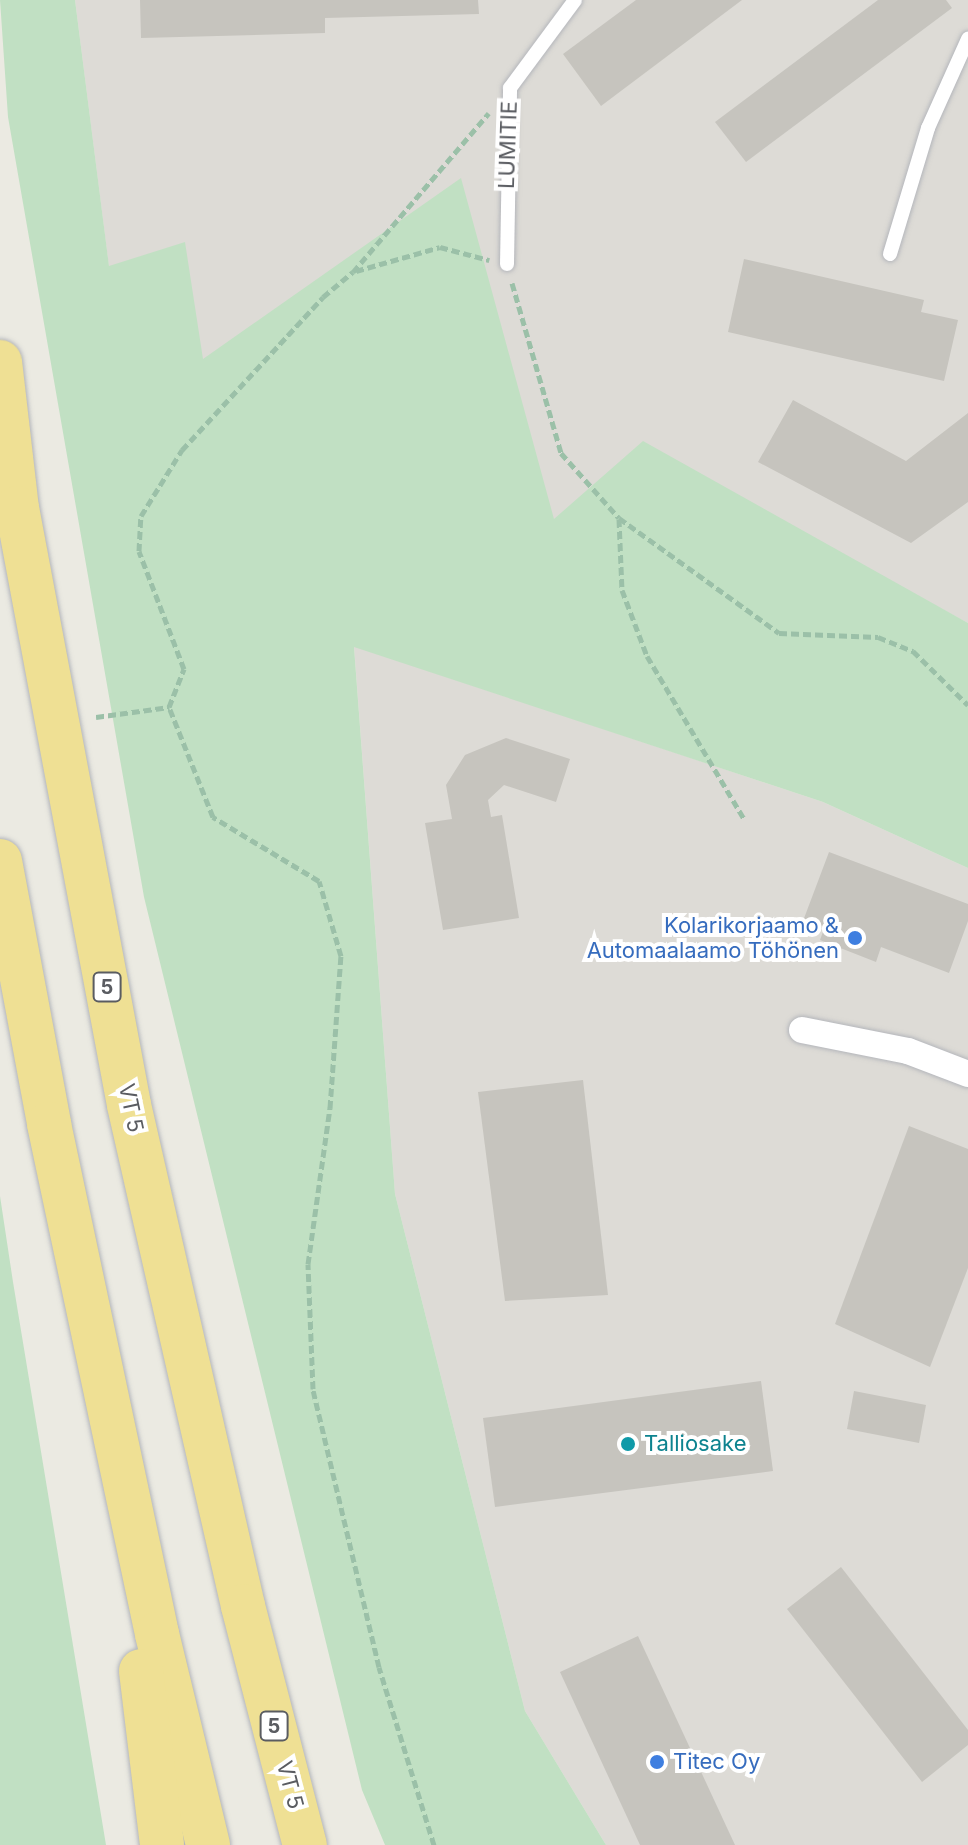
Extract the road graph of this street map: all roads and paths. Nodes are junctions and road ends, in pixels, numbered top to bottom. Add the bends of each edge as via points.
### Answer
1 (575, 0) edge
2 (968, 39) edge
3 (510, 88) junction
4 (890, 254) dead end
5 (507, 264) junction
6 (353, 272) junction
7 (0, 362) edge
8 (619, 518) junction
9 (968, 705) edge
10 (169, 707) junction
11 (96, 717) dead end
12 (744, 819) dead end
13 (0, 861) edge
14 (802, 1030) dead end
15 (968, 1074) edge
16 (49, 1124) junction
17 (243, 1606) junction
18 (162, 1845) edge
19 (208, 1845) edge
20 (305, 1845) edge
21 (326, 1845) edge
22 (434, 1845) edge

1 - 3 lane, LUMITIE
2 - 4 lane via 928,128
3 - 5 lane, LUMITIE
3 - 6 path
5 - 6 path via 440,247
5 - 8 path via 561,453
6 - 10 path via 323,297 182,450 141,516 139,551 184,669
7 - 17 highway, VT 5 / 5 via 17,508 129,1105
8 - 9 path via 779,633 878,637 913,651
8 - 12 path via 622,590 647,656
10 - 11 path
10 - 22 path via 213,817 319,881 341,956 330,1108 308,1264 313,1389 379,1667
13 - 16 highway
14 - 15 street via 908,1051
16 - 18 highway via 137,1637
16 - 19 highway via 157,1634
17 - 20 highway, VT 5 / 5
17 - 21 highway

